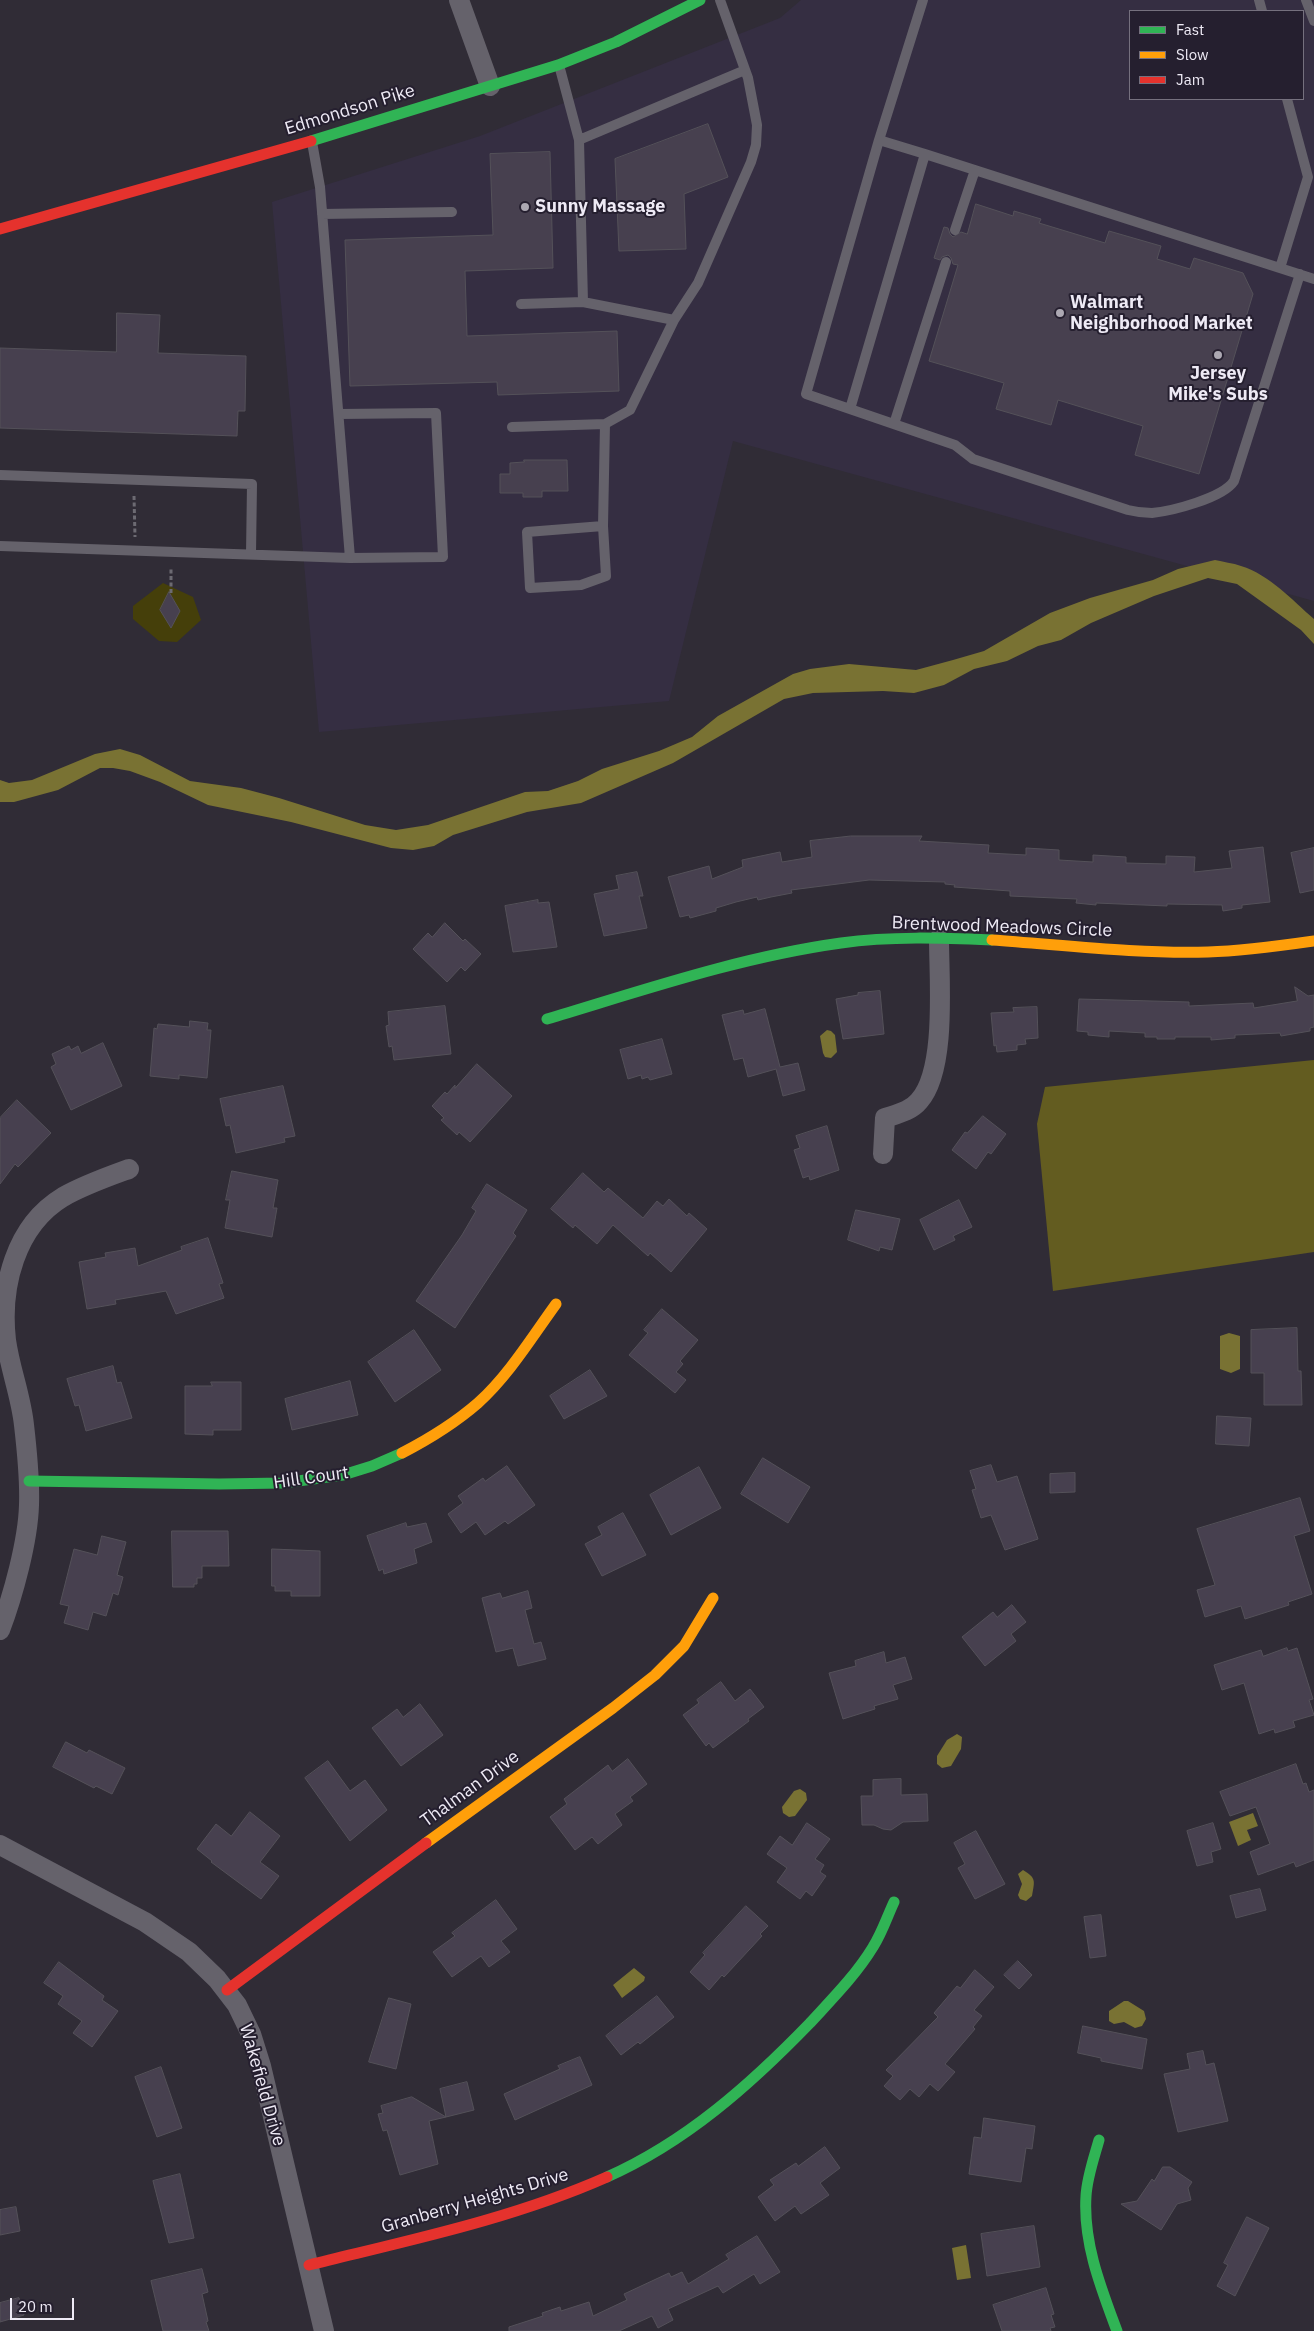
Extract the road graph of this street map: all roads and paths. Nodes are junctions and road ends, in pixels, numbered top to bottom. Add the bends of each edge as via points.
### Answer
1 (700, 0) edge
2 (720, 0) edge
3 (922, 0) edge
4 (1306, 0) edge
5 (463, 4) edge
6 (1314, 21) edge
7 (558, 65) junction
8 (745, 70) junction
9 (490, 86) junction
10 (1287, 100) edge
11 (578, 140) junction
12 (879, 140) junction
13 (311, 141) junction
14 (925, 154) junction
15 (975, 170) junction
16 (452, 212) dead end
17 (322, 214) junction
18 (0, 229) edge
19 (955, 230) dead end
20 (946, 262) dead end
21 (1280, 268) junction
22 (1300, 274) junction
23 (1314, 279) edge
24 (583, 302) junction
25 (521, 304) dead end
26 (674, 320) junction
27 (850, 409) junction
28 (339, 414) junction
29 (605, 424) junction
30 (894, 424) junction
31 (512, 427) dead end
32 (0, 475) edge
33 (134, 490) dead end
34 (603, 526) junction
35 (0, 546) edge
36 (140, 551) junction
37 (172, 552) junction
38 (252, 554) junction
39 (350, 558) junction
40 (171, 593) dead end
41 (939, 939) junction
42 (1314, 941) edge
43 (548, 1020) dead end
44 (883, 1154) dead end
45 (129, 1169) dead end
46 (556, 1304) dead end
47 (29, 1481) junction
48 (713, 1598) dead end
49 (0, 1630) edge
50 (0, 1845) edge
51 (894, 1902) dead end
52 (227, 1990) junction
53 (1099, 2140) dead end
54 (309, 2265) junction
55 (324, 2331) edge
56 (1117, 2331) edge

1 - 7 street, Edmondson Pike via 616,42
2 - 8 lane
3 - 12 lane
4 - 6 lane
5 - 9 street
7 - 9 street, Edmondson Pike
7 - 11 lane
8 - 11 lane
8 - 26 lane via 757,125 756,145 698,283
9 - 13 street, Edmondson Pike
10 - 21 lane via 1308,177
11 - 24 lane
12 - 14 lane
12 - 27 lane via 806,394
13 - 17 lane
13 - 18 street, Edmondson Pike
14 - 15 lane
14 - 27 lane
15 - 19 lane
15 - 21 lane
16 - 17 lane
17 - 28 lane
20 - 30 lane
21 - 22 lane
22 - 23 lane
22 - 30 lane via 1234,481 1228,488 1204,499 1164,511 1138,512 973,459 955,445
24 - 25 lane
24 - 26 lane
26 - 29 lane via 630,410
27 - 30 lane
28 - 39 lane
28 - 39 lane via 436,413 443,557
29 - 31 lane
29 - 34 lane
32 - 38 lane via 252,484
33 - 36 path via 134,534
34 - 34 lane via 606,576 581,585 530,588 527,532
35 - 36 lane
36 - 37 lane
37 - 38 lane
37 - 40 path
38 - 39 lane
41 - 42 street, Brentwood Meadows Circle via 1210,953
41 - 43 street, Brentwood Meadows Circle via 860,942 786,953 659,985
41 - 44 street via 938,1040 934,1072 920,1100 911,1108 885,1118
45 - 47 street via 81,1188 53,1204 28,1234 10,1268 4,1325 23,1418
46 - 47 street, Hill Court via 484,1397 419,1444 372,1467 326,1480 272,1485
47 - 49 street via 26,1529 12,1594
48 - 52 street, Thalman Drive via 684,1646 655,1675
50 - 52 street, Wakefield Drive via 162,1932 190,1952
51 - 54 street, Granberry Heights Drive via 864,1960 811,2021 737,2094 680,2136 629,2166 556,2198 475,2223
52 - 54 street, Wakefield Drive via 245,2020 256,2049
53 - 56 street via 1087,2190 1086,2219 1092,2255
54 - 55 street, Wakefield Drive

